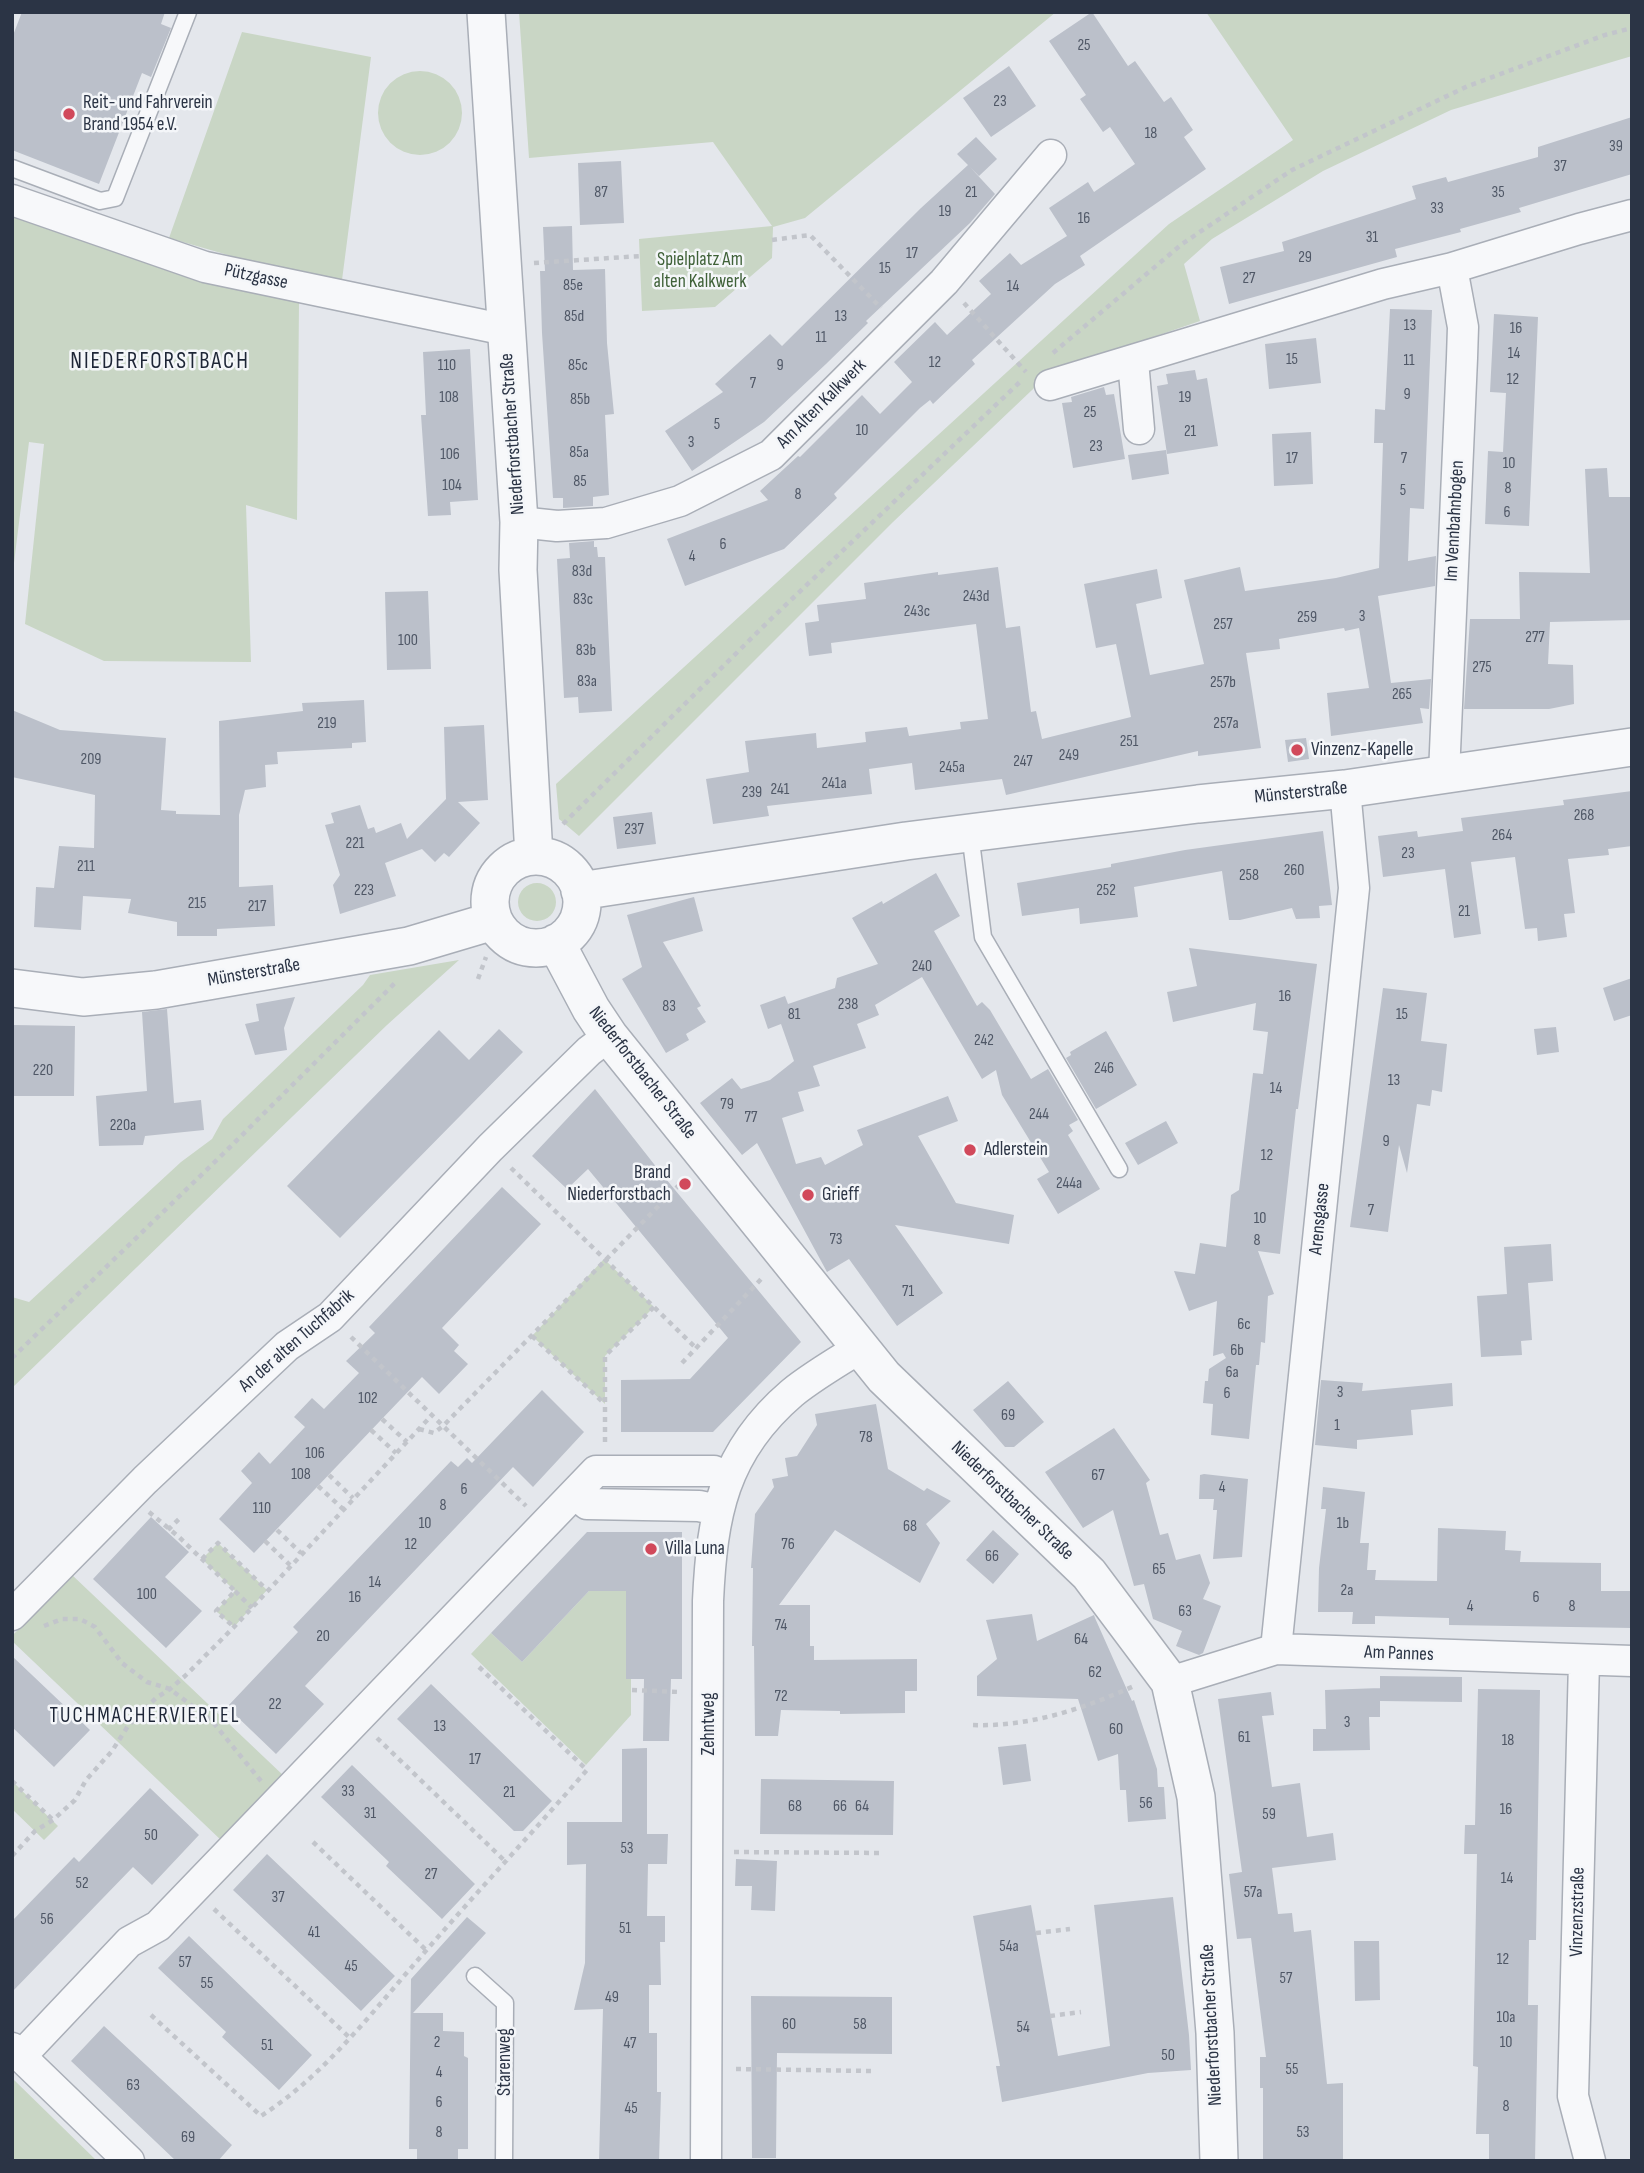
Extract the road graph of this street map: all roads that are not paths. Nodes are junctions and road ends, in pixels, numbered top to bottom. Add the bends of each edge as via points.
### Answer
1 (188, 12) edge
2 (486, 12) edge
3 (1051, 155) dead end
4 (12, 168) edge
5 (12, 200) edge
6 (1632, 215) edge
7 (1452, 268) junction
8 (506, 330) junction
9 (1133, 361) junction
10 (1039, 380) road end
11 (1139, 429) dead end
12 (519, 522) junction
13 (1632, 747) edge
14 (1444, 774) junction
15 (1345, 789) junction
16 (970, 833) junction
17 (533, 848) junction
18 (580, 891) junction
19 (485, 932) junction
20 (556, 943) junction
21 (12, 988) edge
22 (609, 1036) junction
23 (1119, 1169) dead end
24 (860, 1348) junction
25 (728, 1477) junction
26 (575, 1493) junction
27 (718, 1510) junction
28 (12, 1615) edge
29 (1276, 1649) junction
30 (1584, 1661) junction
31 (1632, 1661) edge
32 (1167, 1677) junction
33 (475, 1976) dead end
34 (17, 2052) edge
35 (129, 2161) edge
36 (504, 2161) edge
37 (706, 2161) edge
38 (1219, 2161) edge
39 (1590, 2161) edge

1 - 4 lane via 115,198 100,201
2 - 8 street, Niederforstbacher Straße
3 - 12 street, Am Alten Kalkwerk via 944,282 771,455 680,500 606,523 557,526
5 - 8 street, Pützgasse via 205,267
6 - 7 street
7 - 9 street via 1383,284
7 - 14 street, Im Vennbahnbogen via 1463,327
8 - 12 street, Niederforstbacher Straße
9 - 10 street
9 - 11 street
12 - 17 street, Niederforstbacher Straße
13 - 14 street, Münsterstraße
14 - 15 street, Münsterstraße
15 - 16 street, Münsterstraße
15 - 29 street, Arensgasse via 1354,888
16 - 18 street, Münsterstraße
16 - 23 lane via 983,937
17 - 18 street via 564,865
17 - 19 street via 499,875 491,889
18 - 20 street via 578,921
19 - 20 street via 538,948
19 - 21 street, Münsterstraße via 156,990 83,997
20 - 22 street, Niederforstbacher Straße
22 - 24 street, Niederforstbacher Straße
22 - 28 street, An der alten Tuchfabrik via 490,1149 330,1317 287,1346 145,1480
24 - 25 street, Zehntweg via 794,1391 770,1414
24 - 32 street, Niederforstbacher Straße via 918,1412 1089,1574
25 - 26 street via 714,1471 596,1471
25 - 27 street, Zehntweg
26 - 27 street via 587,1504
26 - 34 street via 158,1926 129,1942
27 - 37 street, Zehntweg via 710,1555
29 - 30 street, Am Pannes
29 - 32 street, Am Pannes
30 - 31 street, Am Pannes
30 - 39 street, Vinzenzstraße via 1573,2096
32 - 38 street, Niederforstbacher Straße via 1196,1797 1215,2033
33 - 36 lane, Starenweg via 505,2003
34 - 35 street

